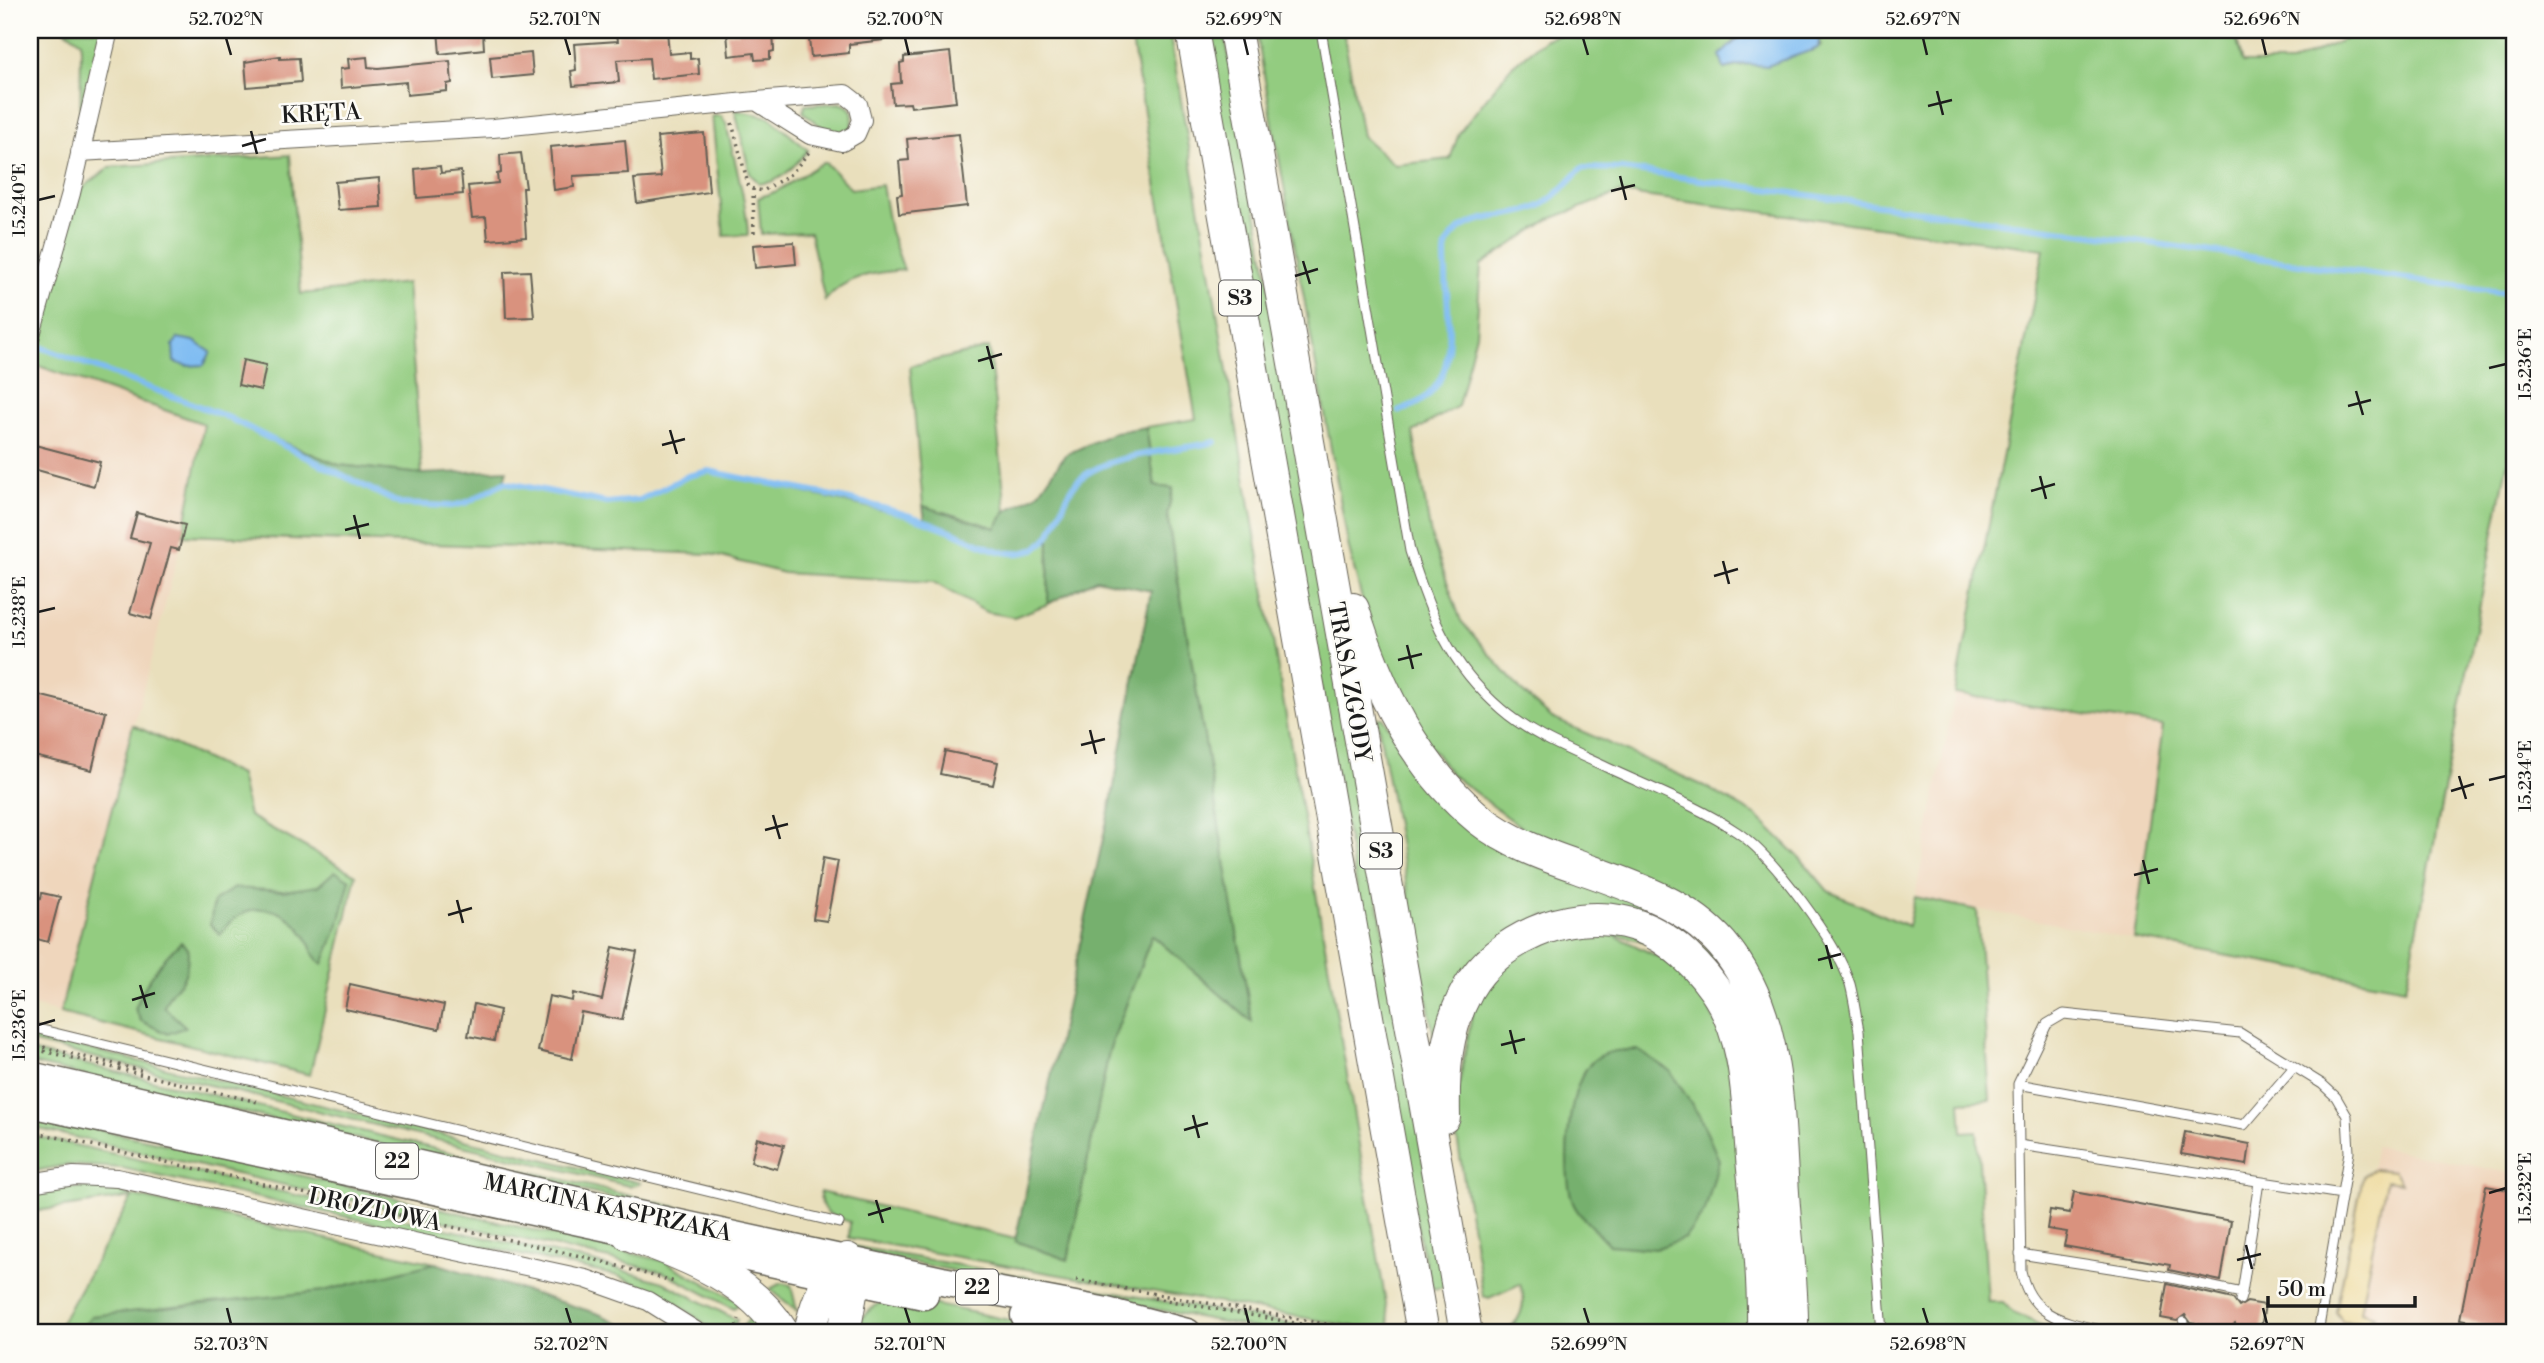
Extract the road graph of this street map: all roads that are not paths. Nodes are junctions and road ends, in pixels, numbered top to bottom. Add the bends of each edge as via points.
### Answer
1 (109, 30) edge
2 (1192, 30) edge
3 (1235, 30) edge
4 (1321, 30) edge
5 (756, 101) junction
6 (80, 152) junction
7 (30, 338) edge
8 (1315, 484) junction
9 (30, 1027) edge
10 (2294, 1067) junction
11 (30, 1076) edge
12 (2018, 1084) junction
13 (30, 1103) edge
14 (2019, 1145) junction
15 (2259, 1182) junction
16 (30, 1183) edge
17 (2342, 1194) junction
18 (1447, 1219) junction
19 (839, 1223) dead end
20 (628, 1234) junction
21 (2020, 1254) junction
22 (844, 1272) junction
23 (1464, 1319) edge
24 (2183, 1322) dead end
25 (699, 1333) edge
26 (783, 1333) edge
27 (810, 1333) edge
28 (844, 1333) edge
29 (1112, 1333) edge
30 (1187, 1333) edge
31 (1423, 1333) edge
32 (1763, 1333) edge
33 (1792, 1333) edge
34 (1882, 1333) edge
35 (2113, 1333) edge
36 (2182, 1333) edge
37 (2318, 1333) edge

1 - 6 street
2 - 31 highway, TRASA ZGODY / S3
3 - 8 highway, TRASA ZGODY / S3
4 - 34 lane via 1410,551 1426,602 1446,647 1502,711 1540,736 1738,832 1778,872 1827,939 1850,983 1859,1031
5 - 5 street, KRĘTA via 820,139 842,142 860,128 862,111 853,97 837,92
5 - 6 street, KRĘTA via 493,128
6 - 7 street
8 - 18 highway, TRASA ZGODY / S3
8 - 33 highway via 1383,692 1410,742 1454,796 1480,820 1529,849 1652,894 1692,918 1721,943 1747,981 1771,1052
9 - 19 lane, MARCINA KASPRZAKA
10 - 12 lane via 2244,1125
10 - 12 lane via 2240,1033 2064,1014 2047,1024
10 - 17 lane via 2330,1090 2347,1116 2349,1152
11 - 22 main road, MARCINA KASPRZAKA / 22
12 - 14 lane
13 - 20 main road, MARCINA KASPRZAKA / 22
14 - 15 lane
14 - 21 lane
15 - 17 lane
15 - 21 lane via 2241,1296 2190,1287 2162,1276
16 - 25 street, DROZDOWA via 74,1176 117,1178 586,1279 648,1300
17 - 37 lane
18 - 23 highway, TRASA ZGODY / S3
18 - 32 highway via 1443,1079 1455,1016 1468,988 1496,956 1537,932 1589,920 1623,922 1678,948 1716,992 1737,1038 1749,1107
20 - 22 main road, MARCINA KASPRZAKA / 22
20 - 26 highway via 685,1256 743,1288
21 - 35 lane via 2024,1287 2037,1306 2057,1319
22 - 27 highway via 819,1299
22 - 28 highway
22 - 29 main road, MARCINA KASPRZAKA / 22
22 - 30 main road, MARCINA KASPRZAKA / 22 via 1107,1312
24 - 36 lane

